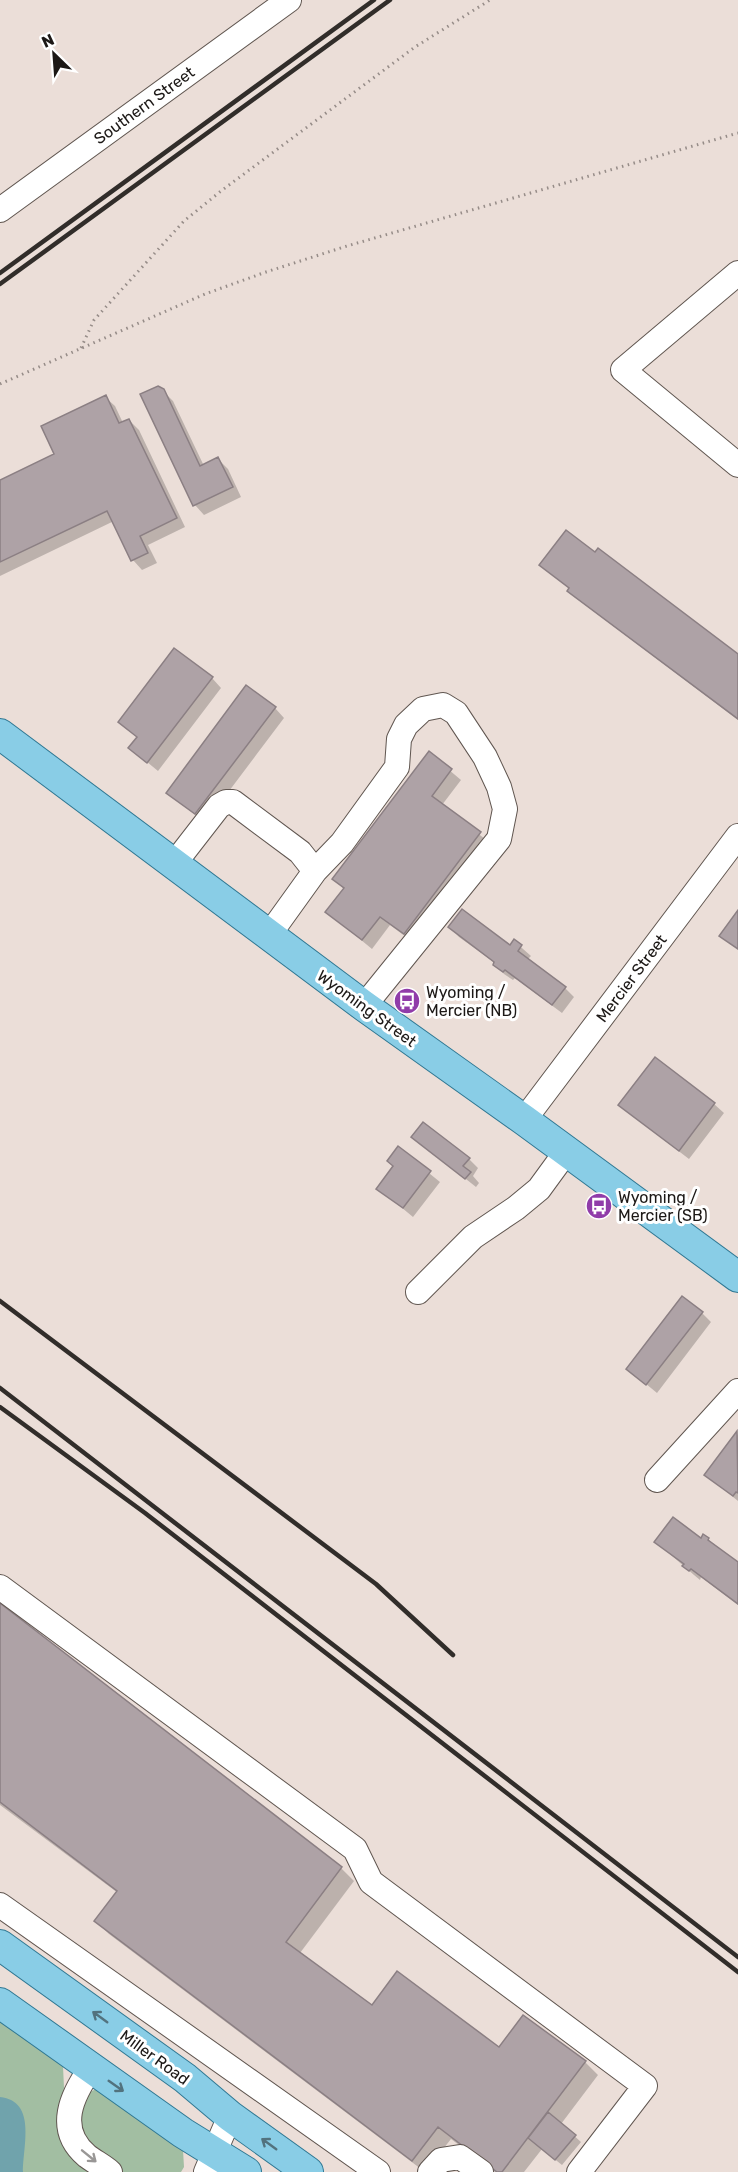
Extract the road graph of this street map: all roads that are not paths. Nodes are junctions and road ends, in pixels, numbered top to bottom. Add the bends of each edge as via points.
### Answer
1 (289, 0) edge
2 (0, 210) edge
3 (738, 273) edge
4 (738, 465) edge
5 (0, 734) edge
6 (738, 836) edge
7 (174, 864) junction
8 (315, 871) junction
9 (268, 935) junction
10 (364, 1006) junction
11 (524, 1120) junction
12 (566, 1152) junction
13 (738, 1277) edge
14 (418, 1293) dead end
15 (738, 1391) edge
16 (657, 1480) dead end
17 (0, 1587) edge
18 (0, 1905) edge
19 (0, 1945) edge
20 (0, 2003) edge
21 (91, 2068) junction
22 (230, 2116) junction
23 (211, 2162) edge
24 (110, 2172) edge
25 (246, 2172) edge
26 (308, 2172) edge
27 (378, 2172) edge
28 (430, 2172) edge
29 (481, 2172) edge
30 (579, 2172) edge

1 - 2 street, Southern Street
3 - 4 street via 623,370
5 - 7 main road, Wyoming Street
6 - 11 street, Mercier Street
7 - 8 street via 219,806 233,802 300,852
7 - 9 main road, Wyoming Street
8 - 9 street
8 - 10 street via 342,843 397,767 399,739 406,725 423,709 443,705 456,713 485,757 499,788 505,809 498,839
9 - 10 main road, Wyoming Street
10 - 11 main road, Wyoming Street
11 - 12 main road, Wyoming Street
12 - 13 main road, Wyoming Street
12 - 14 street via 539,1189 472,1237
15 - 16 street
17 - 30 street via 355,1849 371,1882 645,2086
18 - 27 street
22 -> 19 main road, Miller Road via 185,2078
20 - 21 main road
21 -> 23 main road via 183,2133
21 -> 24 street via 69,2108 71,2128 80,2148
22 - 23 street
26 -> 22 main road, Miller Road
23 - 25 main road
28 - 29 street via 441,2160 460,2157

